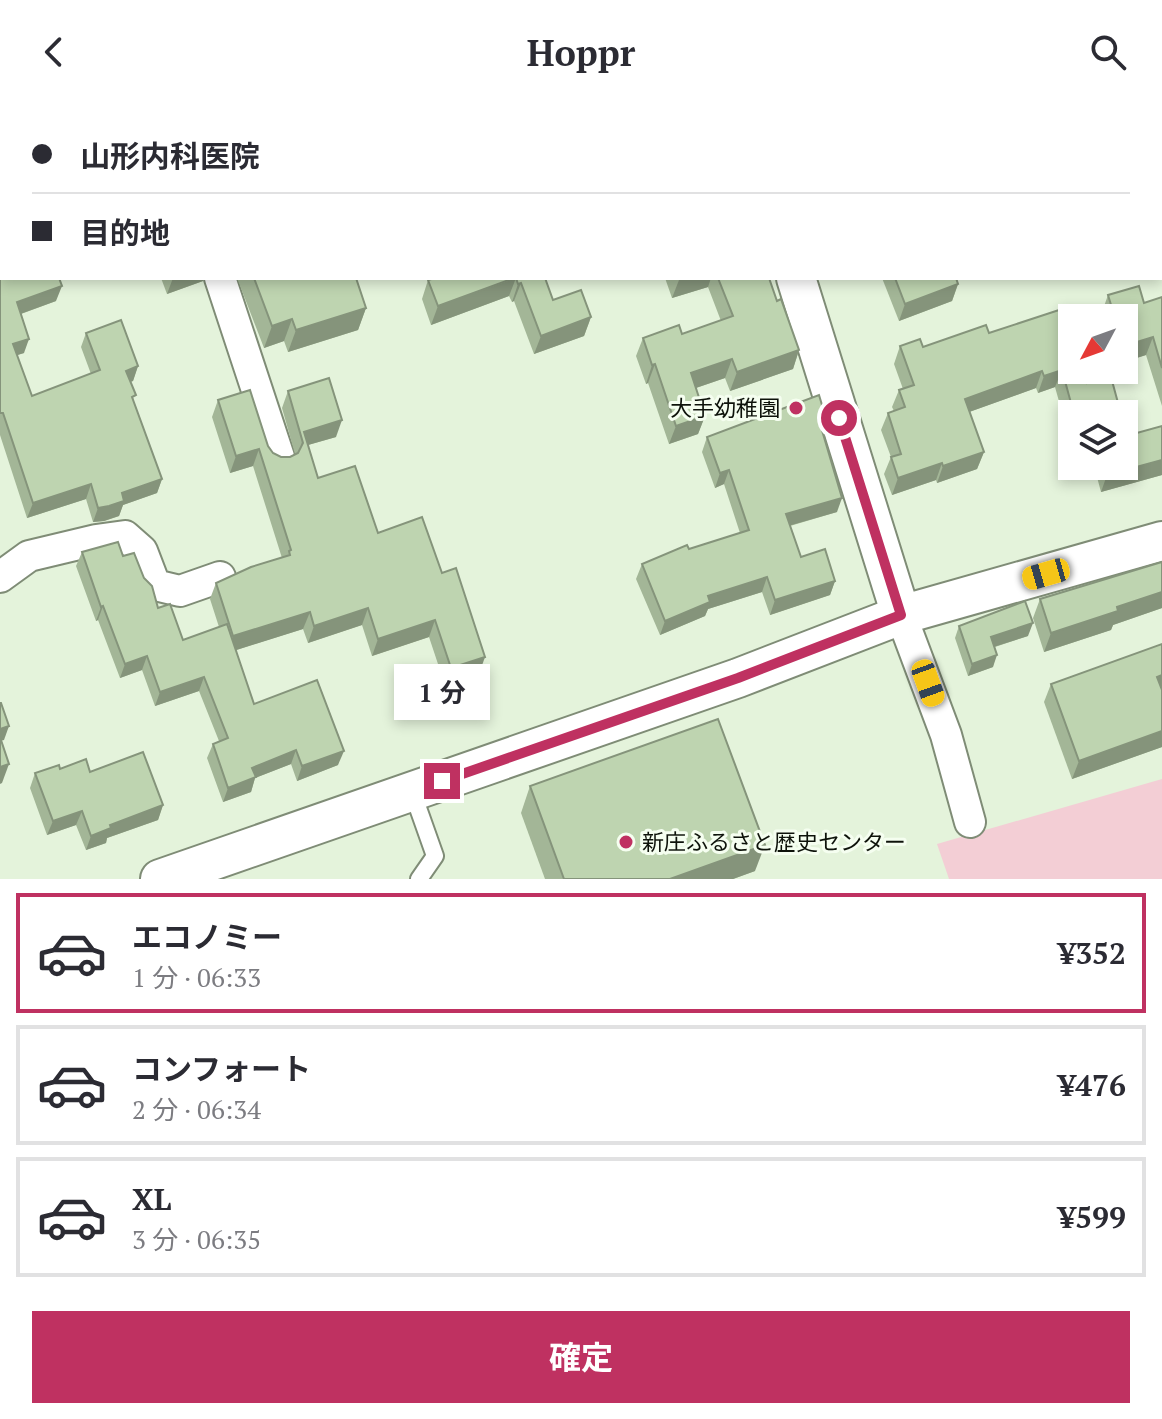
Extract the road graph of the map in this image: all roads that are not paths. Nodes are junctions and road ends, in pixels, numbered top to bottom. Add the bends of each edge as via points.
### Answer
1 (221, 280) edge
2 (797, 280) edge
3 (279, 457) edge
4 (1162, 541) edge
5 (0, 577) edge
6 (220, 577) edge
7 (901, 615) junction
8 (412, 791) junction
9 (970, 822) dead end
10 (160, 879) edge
11 (419, 879) edge

1 - 3 street
2 - 7 street
4 - 7 street
5 - 6 street via 29,556 125,536 142,551 155,585 180,591
7 - 8 street via 738,678
7 - 9 street via 946,735
8 - 10 street
8 - 11 lane via 435,856

